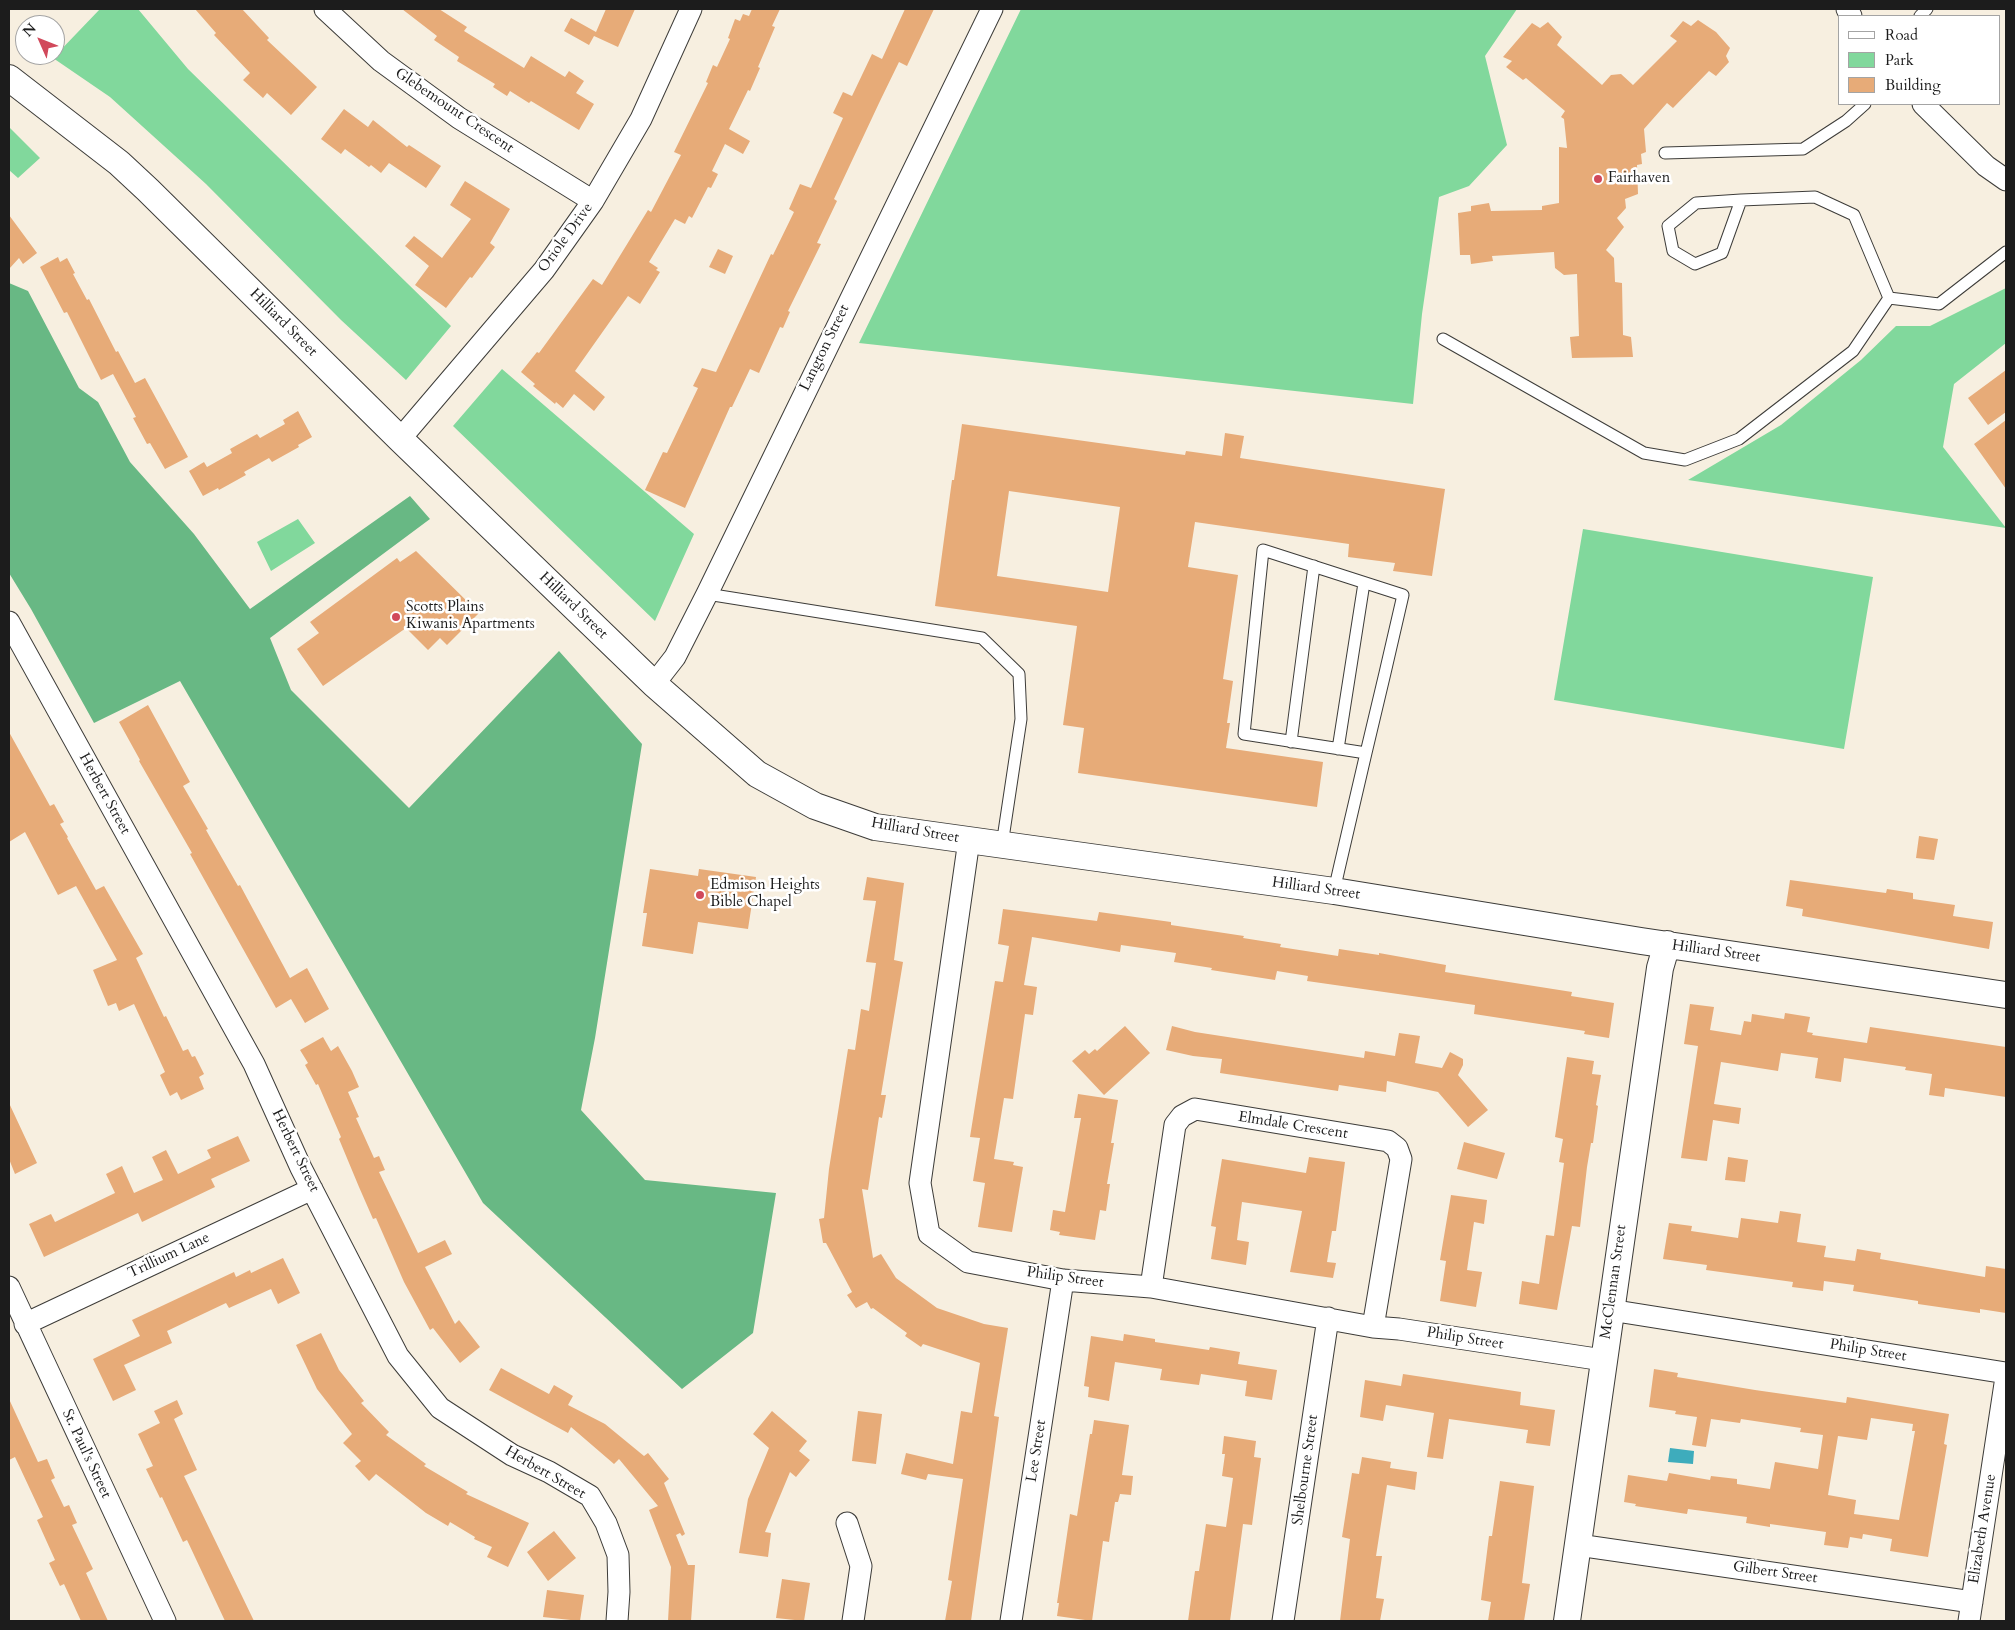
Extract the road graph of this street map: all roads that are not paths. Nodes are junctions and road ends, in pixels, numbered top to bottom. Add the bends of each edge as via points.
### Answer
1 (325, 9) edge
2 (692, 9) edge
3 (992, 9) edge
4 (9, 78) edge
5 (1865, 105) edge
6 (1924, 105) edge
7 (1665, 153) dead end
8 (2003, 173) edge
9 (1740, 200) junction
10 (593, 201) junction
11 (2006, 252) edge
12 (1889, 298) junction
13 (1443, 339) dead end
14 (400, 439) junction
15 (1314, 566) junction
16 (1364, 583) junction
17 (706, 594) junction
18 (9, 622) edge
19 (654, 684) junction
20 (1291, 742) junction
21 (1338, 749) junction
22 (1366, 753) junction
23 (969, 840) junction
24 (1002, 845) junction
25 (1334, 891) junction
26 (1667, 944) junction
27 (2006, 995) edge
28 (312, 1189) junction
29 (1063, 1280) junction
30 (9, 1287) edge
31 (1151, 1287) junction
32 (1610, 1310) junction
33 (1328, 1318) junction
34 (25, 1324) junction
35 (1372, 1327) junction
36 (1603, 1360) junction
37 (2006, 1373) edge
38 (2006, 1377) edge
39 (847, 1523) dead end
40 (1578, 1545) junction
41 (1971, 1611) edge
42 (165, 1621) edge
43 (617, 1621) edge
44 (853, 1621) edge
45 (1010, 1621) edge
46 (1283, 1621) edge
47 (1567, 1621) edge

1 - 10 street, Glebemount Crescent via 381,61 459,118
2 - 10 street, Oriole Drive via 641,119
3 - 17 street, Langton Street
4 - 14 street, Hilliard Street via 119,163
5 - 7 lane via 1804,149
6 - 8 street via 1986,166
9 - 9 lane via 1696,203 1668,226 1673,251 1695,264 1722,253
9 - 12 lane via 1815,198 1854,216
10 - 14 street, Oriole Drive via 544,270
11 - 12 lane via 1939,304
12 - 13 lane via 1853,351 1739,439 1685,460 1644,453
14 - 19 street, Hilliard Street
15 - 16 lane
15 - 20 lane
15 - 20 lane via 1263,550 1244,734
16 - 21 lane
16 - 22 lane via 1404,595
17 - 19 street, Langton Street via 675,657
17 - 24 lane via 982,638 1020,674 1021,720
18 - 28 street, Herbert Street via 254,1064
19 - 23 street, Hilliard Street via 757,774 815,806 875,827
20 - 21 lane
21 - 22 lane
22 - 25 lane
23 - 24 street, Hilliard Street
23 - 29 street, Philip Street via 920,1183 929,1234 968,1262
24 - 25 street, Hilliard Street
25 - 26 street, Hilliard Street
26 - 27 street, Hilliard Street
26 - 32 street, McClennan Street via 1660,968
28 - 34 street, Trillium Lane
28 - 43 street, Herbert Street via 398,1356 440,1408 512,1455 590,1496 606,1523 618,1555
29 - 31 street, Philip Street
29 - 45 street, Lee Street
30 - 34 street, St. Paul's Street
31 - 33 street, Philip Street
31 - 35 street, Elmdale Crescent via 1175,1125 1182,1116 1195,1110 1388,1141 1397,1148 1401,1159
32 - 36 street, McClennan Street
32 - 37 street, Philip Street
33 - 35 street, Philip Street
33 - 46 street, Shelbourne Street
34 - 42 street, St. Paul's Street
35 - 36 street, Philip Street
36 - 40 street, McClennan Street
38 - 41 street, Elizabeth Avenue
39 - 44 street via 861,1566
40 - 41 street, Gilbert Street
40 - 47 street, McClennan Street

